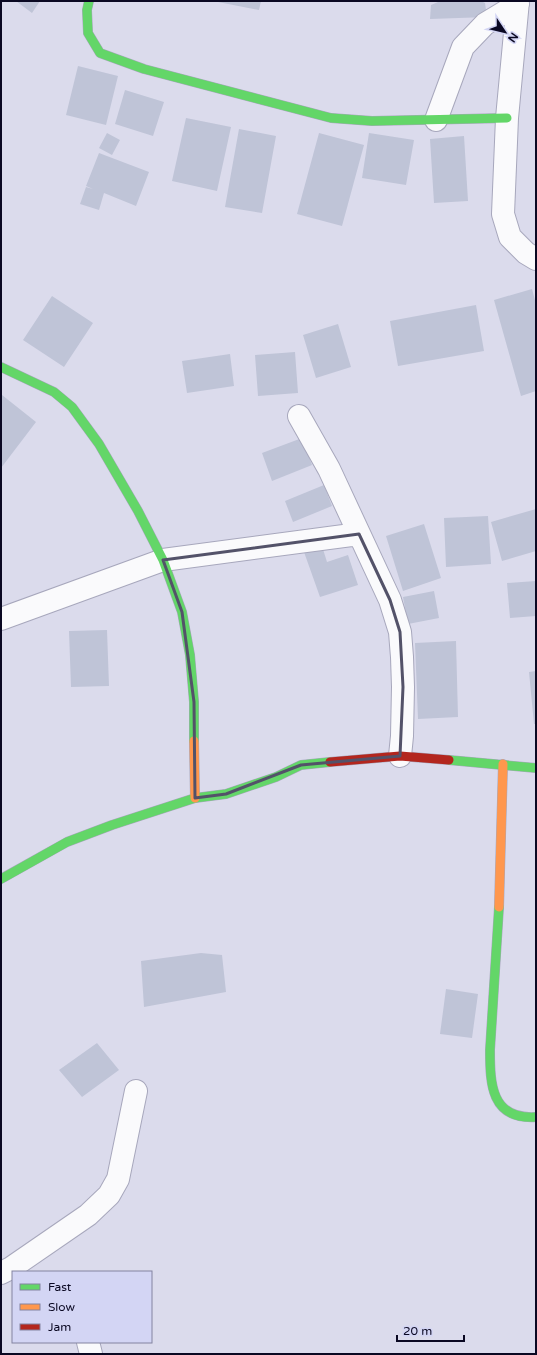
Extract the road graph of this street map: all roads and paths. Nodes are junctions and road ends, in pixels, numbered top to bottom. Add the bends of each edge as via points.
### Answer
1 (89, 1) edge
2 (518, 3) edge
3 (507, 118) junction
4 (436, 120) junction
5 (536, 259) edge
6 (1, 367) edge
7 (300, 416) dead end
8 (359, 534) junction
9 (163, 560) junction
10 (1, 619) edge
11 (400, 756) junction
12 (503, 764) junction
13 (536, 768) edge
14 (195, 798) junction
15 (1, 879) edge
16 (136, 1091) dead end
17 (536, 1117) edge
18 (10, 1271) edge
19 (88, 1343) edge
20 (91, 1354) edge

1 - 4 street via 88,33 100,53 144,69 331,118 372,121
2 - 3 street
2 - 4 street via 485,24 463,47
3 - 4 street
3 - 5 street via 503,214 510,237
6 - 9 street via 54,392 72,406 99,444
7 - 8 street via 329,469
8 - 9 street
8 - 11 street via 390,600 400,632 403,687
9 - 10 street
9 - 14 street via 182,612 190,655 194,702
11 - 12 street
11 - 14 street via 301,765 276,777 226,794
12 - 13 street
12 - 17 street via 491,1070 495,1096 501,1106 510,1114 524,1118
14 - 15 street via 67,842
16 - 18 street via 118,1180 108,1195 88,1215
19 - 20 street

